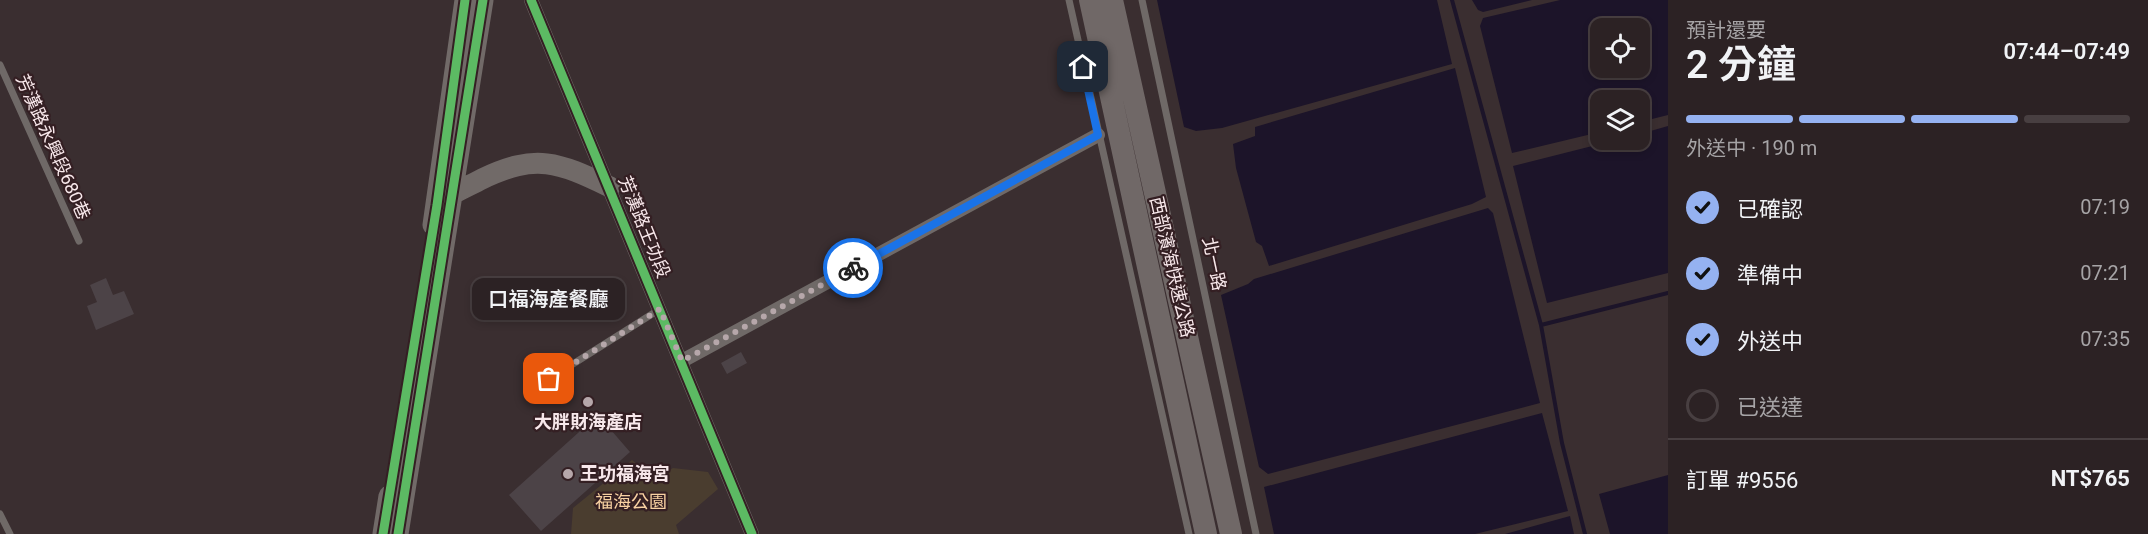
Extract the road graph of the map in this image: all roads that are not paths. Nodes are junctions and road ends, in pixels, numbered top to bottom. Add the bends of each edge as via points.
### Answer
1 (465, 0) edge
2 (483, 0) edge
3 (531, 0) edge
4 (1069, 0) edge
5 (1090, 0) edge
6 (1112, 0) edge
7 (1142, 0) edge
8 (0, 65) edge
9 (1098, 135) junction
10 (610, 187) junction
11 (445, 199) junction
12 (79, 241) dead end
13 (660, 309) junction
14 (682, 361) junction
15 (535, 388) dead end
16 (0, 514) edge
17 (10, 534) edge
18 (383, 534) edge
19 (398, 534) edge
20 (752, 534) edge
21 (1189, 534) edge
22 (1206, 534) edge
23 (1231, 534) edge
24 (1256, 534) edge

1 - 11 main road
2 - 11 main road
3 - 10 street, 芳漢路王功段
4 - 9 lane
5 - 22 highway, 西部濱海快速公路
6 - 23 highway, 西部濱海快速公路
7 - 24 lane, 北一路
8 - 12 lane, 芳漢路永興段680巷
9 - 14 street
9 - 21 lane
10 - 11 main road via 576,171 532,163 509,166
10 - 13 street, 芳漢路王功段
11 - 18 main road
11 - 19 main road
13 - 14 street, 芳漢路王功段
13 - 15 lane
14 - 20 street, 芳漢路王功段
16 - 17 lane

